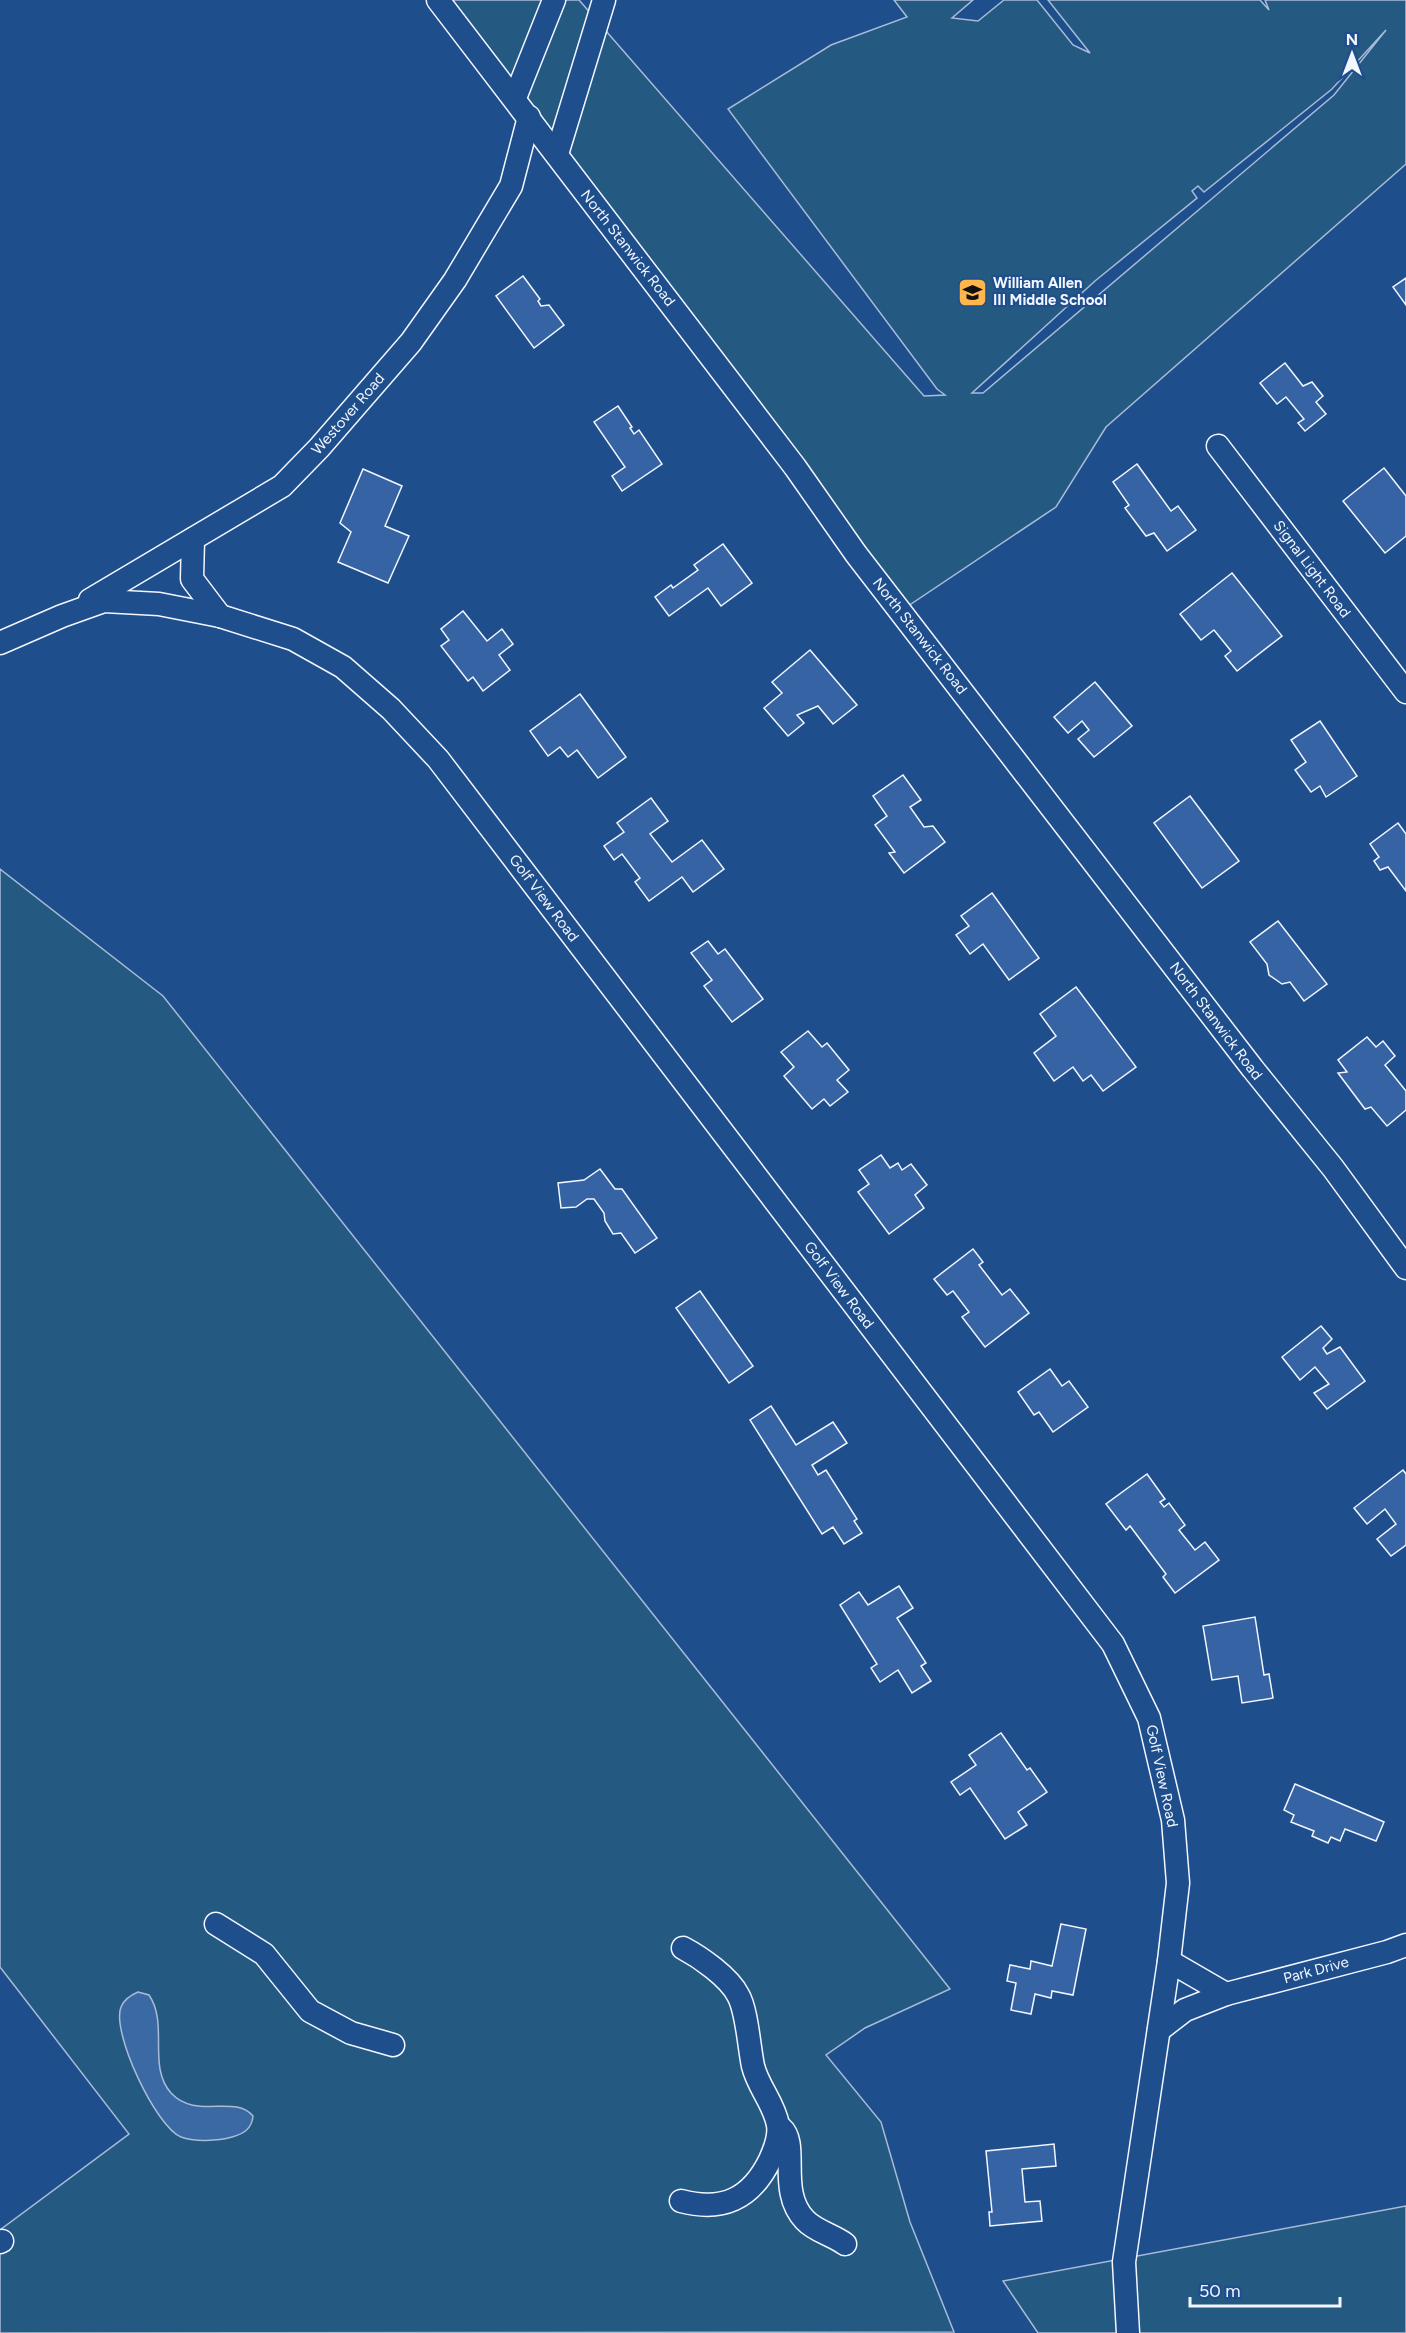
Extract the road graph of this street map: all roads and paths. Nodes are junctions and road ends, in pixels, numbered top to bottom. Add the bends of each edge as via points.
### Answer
1 (438, 0) edge
2 (554, 0) edge
3 (604, 0) edge
4 (515, 98) junction
5 (529, 117) junction
6 (557, 154) junction
7 (1218, 446) dead end
8 (193, 539) junction
9 (62, 616) junction
10 (219, 616) junction
11 (0, 643) edge
12 (1406, 692) edge
13 (1406, 1268) edge
14 (216, 1924) dead end
15 (1406, 1945) edge
16 (683, 1948) dead end
17 (1169, 1961) junction
18 (1226, 1994) junction
19 (1159, 2030) junction
20 (393, 2045) dead end
21 (778, 2125) junction
22 (681, 2201) dead end
23 (845, 2244) dead end
24 (1128, 2333) edge

1 - 4 street, North Stanwick Road
2 - 4 street
3 - 6 street
4 - 5 street, North Stanwick Road
5 - 6 street, North Stanwick Road
5 - 8 street, Westover Road via 511,186 455,280 411,342 282,486
6 - 13 street, North Stanwick Road via 795,466 856,554 1333,1168
7 - 12 street, Signal Light Road
8 - 9 street, Westover Road
8 - 10 street via 192,579
9 - 10 street, Golf View Road via 105,601 159,604
9 - 11 street, Golf View Road
10 - 17 street, Golf View Road via 292,639 343,667 391,709 438,759 1113,1644 1149,1718 1173,1820 1178,1883
14 - 20 street via 264,1954 310,2011 351,2033
15 - 18 street, Park Drive
16 - 21 street via 716,1970 738,1994 753,2068
17 - 18 street
17 - 19 street, Golf View Road
18 - 19 street, Park Drive via 1185,2010
19 - 24 street, Golf View Road via 1124,2262
21 - 22 street via 779,2135 770,2161 742,2196 711,2206
21 - 23 street via 789,2140 789,2186 798,2210 805,2222

